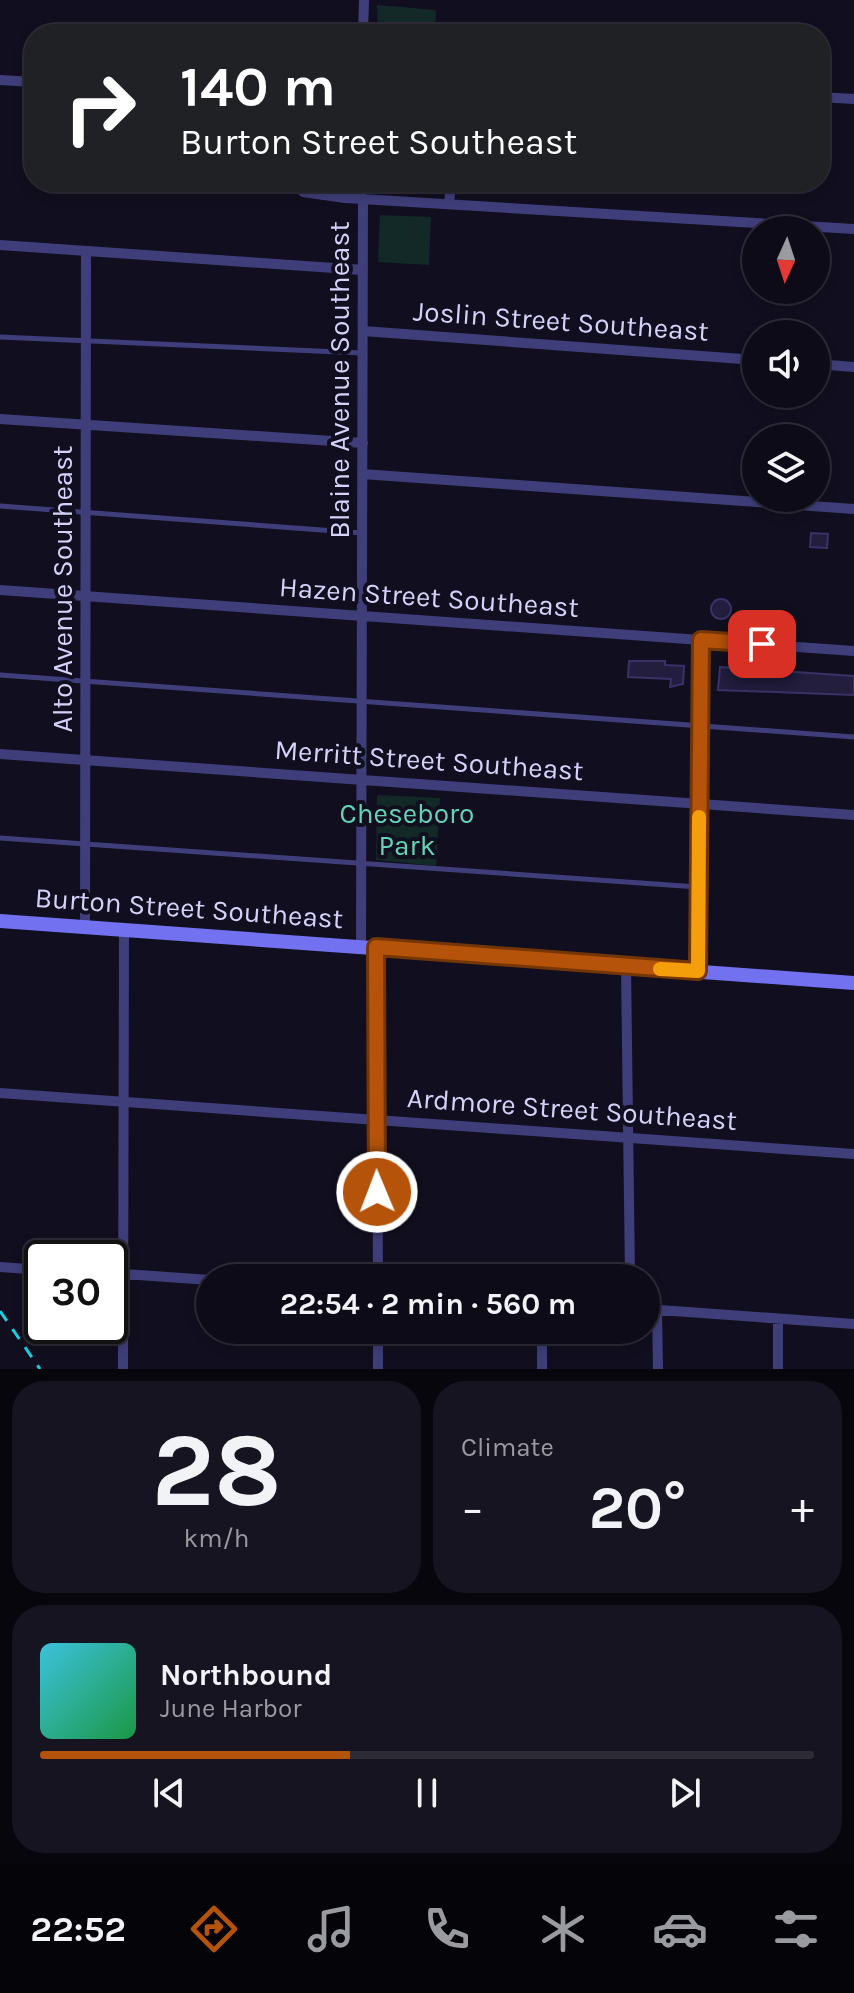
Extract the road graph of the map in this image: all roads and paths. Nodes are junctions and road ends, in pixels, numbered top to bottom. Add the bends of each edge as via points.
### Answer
1 (364, 0) edge
2 (363, 24) edge
3 (0, 80) edge
4 (24, 81) edge
5 (830, 98) edge
6 (854, 99) edge
7 (329, 192) edge
8 (450, 192) edge
9 (363, 198) junction
10 (449, 204) junction
11 (854, 229) edge
12 (0, 245) edge
13 (86, 251) junction
14 (363, 270) junction
15 (363, 331) junction
16 (0, 337) edge
17 (86, 342) junction
18 (363, 353) junction
19 (742, 359) edge
20 (830, 365) edge
21 (854, 367) edge
22 (0, 419) edge
23 (87, 425) junction
24 (363, 443) junction
25 (362, 474) junction
26 (0, 506) edge
27 (854, 509) edge
28 (86, 512) junction
29 (362, 533) junction
30 (0, 590) edge
31 (86, 596) junction
32 (363, 616) junction
33 (701, 640) junction
34 (854, 651) edge
35 (0, 675) edge
36 (86, 681) junction
37 (363, 701) junction
38 (700, 727) junction
39 (854, 737) edge
40 (0, 754) edge
41 (86, 760) junction
42 (362, 779) junction
43 (699, 804) junction
44 (854, 815) edge
45 (0, 838) edge
46 (86, 844) junction
47 (362, 863) junction
48 (699, 887) junction
49 (0, 921) edge
50 (85, 927) junction
51 (124, 930) junction
52 (368, 947) junction
53 (626, 966) junction
54 (698, 971) junction
55 (854, 983) edge
56 (0, 1093) edge
57 (122, 1101) junction
58 (376, 1118) junction
59 (627, 1137) junction
60 (854, 1154) edge
61 (124, 1240) edge
62 (378, 1264) edge
63 (630, 1264) edge
64 (0, 1267) edge
65 (24, 1269) edge
66 (128, 1274) edge
67 (196, 1279) edge
68 (660, 1311) edge
69 (778, 1319) junction
70 (854, 1324) edge
71 (123, 1344) edge
72 (378, 1344) edge
73 (542, 1344) edge
74 (655, 1344) edge
75 (123, 1369) edge
76 (378, 1369) edge
77 (542, 1369) edge
78 (658, 1369) edge
79 (778, 1369) edge

1 - 2 street
3 - 4 street
5 - 6 street
7 - 9 street
8 - 10 street
9 - 10 street
9 - 14 street, Blaine Avenue Southeast
10 - 11 street
12 - 13 street
13 - 14 street
13 - 17 street, Alto Avenue Southeast
14 - 15 street, Blaine Avenue Southeast
15 - 18 street, Blaine Avenue Southeast
15 - 19 street, Joslin Street Southeast
16 - 17 lane
17 - 18 lane
17 - 23 street, Alto Avenue Southeast
18 - 24 street, Blaine Avenue Southeast
20 - 21 street
22 - 23 street
23 - 24 street
23 - 28 street, Alto Avenue Southeast
24 - 25 street, Blaine Avenue Southeast
25 - 27 street
25 - 29 street, Blaine Avenue Southeast
26 - 28 lane
28 - 29 lane
28 - 31 street, Alto Avenue Southeast
29 - 32 street, Blaine Avenue Southeast
30 - 31 street, Hazen Street Southeast
31 - 32 street, Hazen Street Southeast
31 - 36 street, Alto Avenue Southeast
32 - 33 street, Hazen Street Southeast
32 - 37 street, Blaine Avenue Southeast
33 - 34 street, Hazen Street Southeast
33 - 38 street
35 - 36 lane
36 - 37 lane
36 - 41 street, Alto Avenue Southeast
37 - 38 lane
37 - 42 street, Blaine Avenue Southeast
38 - 39 lane
38 - 43 street
40 - 41 street, Merritt Street Southeast
41 - 42 street, Merritt Street Southeast
41 - 46 street, Alto Avenue Southeast
42 - 43 street, Merritt Street Southeast
42 - 47 street, Blaine Avenue Southeast
43 - 44 street, Merritt Street Southeast
43 - 48 street
45 - 46 lane
46 - 47 lane
46 - 50 street, Alto Avenue Southeast
47 - 48 lane
47 - 52 street, Blaine Avenue Southeast
48 - 54 street
49 - 50 main road, Burton Street Southeast
50 - 51 main road, Burton Street Southeast
51 - 52 main road, Burton Street Southeast
51 - 57 street
52 - 53 main road, Burton Street Southeast
52 - 58 street, Blaine Avenue Southeast
53 - 54 main road, Burton Street Southeast
53 - 59 street
54 - 55 main road, Burton Street Southeast
56 - 57 street, Ardmore Street Southeast
57 - 58 street, Ardmore Street Southeast
57 - 61 street
58 - 59 street, Ardmore Street Southeast
58 - 62 street, Blaine Avenue Southeast
59 - 60 street, Ardmore Street Southeast
59 - 63 street
64 - 65 street
66 - 67 street
68 - 69 street
69 - 70 street
69 - 79 street
71 - 75 street
72 - 76 street
73 - 77 street
74 - 78 street

